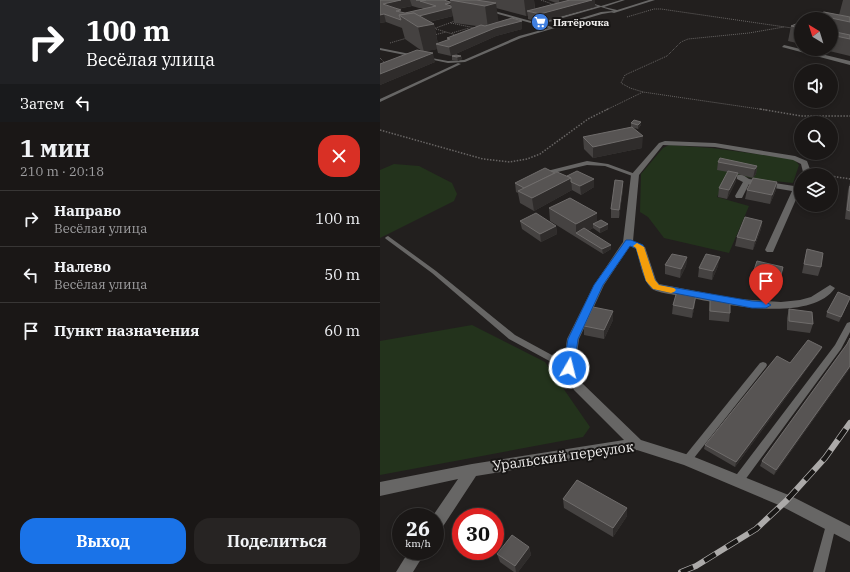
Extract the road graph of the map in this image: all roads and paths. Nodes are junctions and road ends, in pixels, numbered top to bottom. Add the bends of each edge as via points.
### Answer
1 (541, 0) edge
2 (624, 0) edge
3 (653, 0) edge
4 (580, 3) edge
5 (555, 5) edge
6 (602, 6) junction
7 (481, 8) dead end
8 (614, 11) junction
9 (624, 18) dead end
10 (457, 21) dead end
11 (450, 23) junction
12 (539, 24) junction
13 (471, 27) junction
14 (784, 27) junction
15 (435, 28) junction
16 (552, 28) junction
17 (794, 28) edge
18 (477, 29) edge
19 (429, 30) dead end
20 (446, 32) junction
21 (451, 34) junction
22 (456, 35) edge
23 (409, 37) edge
24 (430, 37) edge
25 (387, 44) dead end
26 (784, 46) dead end
27 (380, 49) edge
28 (431, 54) edge
29 (419, 57) junction
30 (380, 58) edge
31 (465, 61) junction
32 (448, 62) junction
33 (850, 63) edge
34 (390, 68) joint
35 (643, 92) junction
36 (380, 101) edge
37 (850, 116) edge
38 (380, 130) edge
39 (805, 168) edge
40 (549, 172) edge
41 (635, 174) junction
42 (838, 177) edge
43 (850, 179) edge
44 (794, 189) edge
45 (794, 194) edge
46 (740, 196) dead end
47 (388, 238) dead end
48 (628, 242) junction
49 (770, 250) dead end
50 (830, 288) dead end
51 (850, 325) edge
52 (763, 365) dead end
53 (569, 368) junction
54 (637, 444) junction
55 (687, 460) junction
56 (472, 470) junction
57 (738, 481) junction
58 (380, 489) edge
59 (444, 512) edge
60 (831, 525) junction
61 (850, 534) edge
62 (412, 560) edge
63 (404, 572) edge
64 (819, 572) edge

1 - 5 path
2 - 6 lane
3 - 8 street
4 - 6 lane
6 - 8 lane
6 - 12 lane
7 - 12 lane
8 - 16 lane
9 - 14 path via 660,9
10 - 11 path
11 - 13 path
11 - 15 path
12 - 16 lane
13 - 18 path
13 - 21 path
14 - 17 path
14 - 35 path via 681,42 667,56 625,75 621,83
15 - 19 path
15 - 20 path
16 - 31 lane via 520,37
20 - 21 path
20 - 24 path
21 - 22 path
23 - 25 path
26 - 33 street
27 - 29 lane
28 - 32 lane
29 - 32 lane
29 - 34 lane
30 - 34 path
31 - 32 lane
31 - 36 lane
35 - 37 path via 801,116
35 - 38 path via 588,119 540,154 510,162 483,159
39 - 41 street via 804,162 795,158 715,145 665,143 661,144
40 - 41 lane via 587,163 606,165
41 - 48 street
42 - 43 path
44 - 46 street via 744,179
45 - 49 street
47 - 53 lane via 434,272 512,337
48 - 50 street via 640,247 651,281 656,287 752,305 794,306 815,300
48 - 53 street via 599,285 573,339
51 - 57 lane via 838,347
52 - 55 lane
53 - 54 street via 578,387
54 - 55 street, Уральский переулок
54 - 56 street, Уральский переулок
55 - 57 street, Уральский переулок
56 - 58 street, Уральский переулок
56 - 59 street
57 - 60 street, Уральский переулок via 786,501
60 - 61 street, Уральский переулок
60 - 64 lane
62 - 63 street

